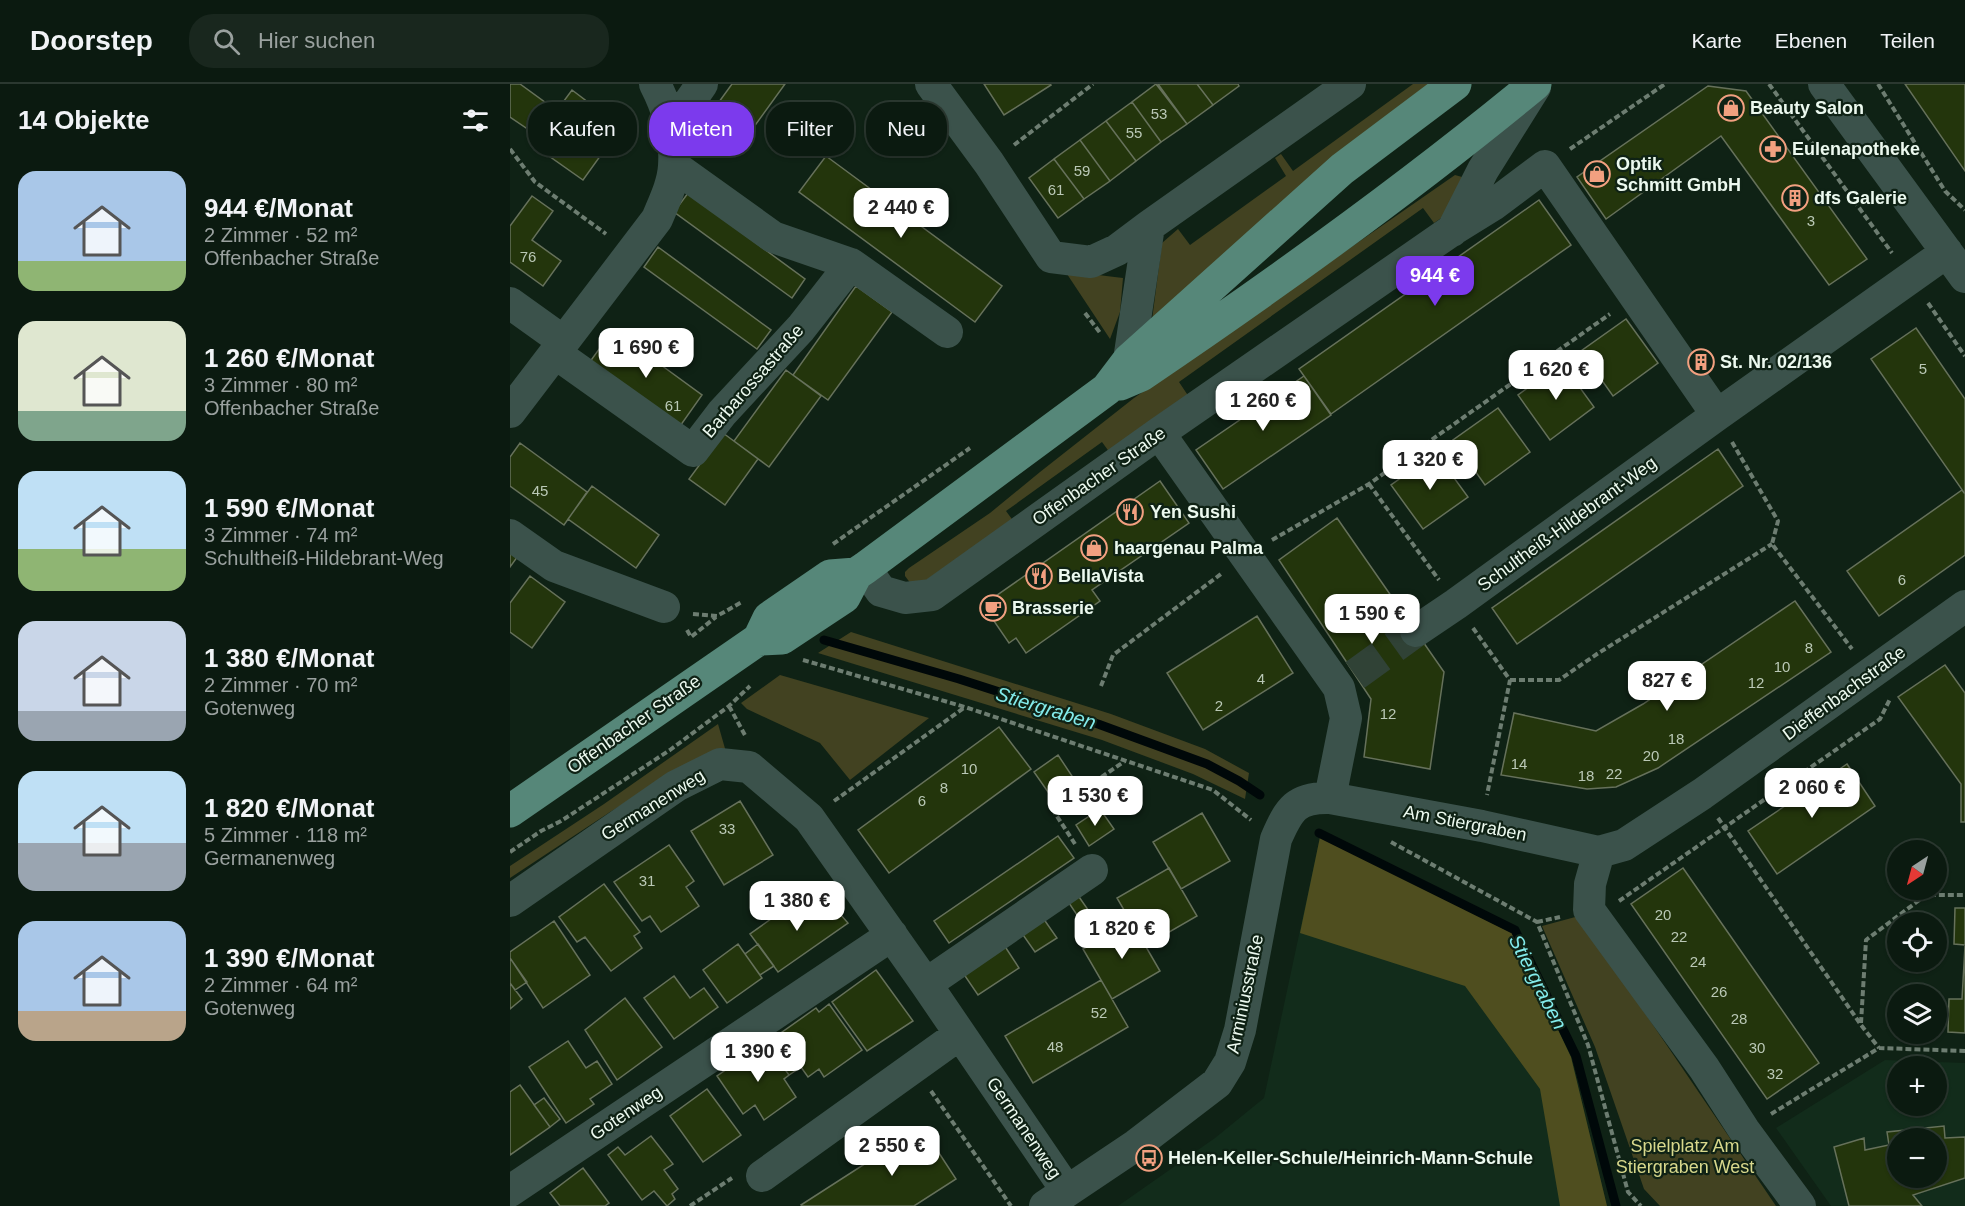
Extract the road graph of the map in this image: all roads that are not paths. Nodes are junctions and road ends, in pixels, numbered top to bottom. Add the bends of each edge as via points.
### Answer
1 (655, 84) edge
2 (702, 84) edge
3 (931, 84) edge
4 (1350, 84) edge
5 (1455, 84) edge
6 (1536, 84) edge
7 (1824, 84) edge
8 (664, 102) edge
9 (689, 102) edge
10 (673, 156) edge
11 (674, 166) junction
12 (1149, 226) junction
13 (1451, 231) junction
14 (1947, 252) junction
15 (851, 264) junction
16 (1965, 278) edge
17 (510, 303) edge
18 (947, 332) dead end
19 (559, 347) junction
20 (1129, 360) junction
21 (1107, 389) junction
22 (510, 412) edge
23 (1717, 415) junction
24 (1159, 433) junction
25 (510, 535) edge
26 (860, 571) junction
27 (1965, 606) edge
28 (664, 607) dead end
29 (1416, 631) tunnel mouth
30 (1330, 798) junction
31 (510, 811) edge
32 (1599, 852) junction
33 (1092, 870) road end
34 (510, 901) edge
35 (892, 935) junction
36 (926, 984) junction
37 (960, 1034) junction
38 (749, 1176) road end
39 (510, 1191) edge
40 (1056, 1199) edge
41 (1800, 1206) edge

1 - 8 street
2 - 9 street
3 - 12 street via 1051,257 1091,262 1117,250
4 - 12 street
5 - 20 main road, Offenbacher Straße via 1342,169
6 - 13 street, Offenbacher Straße
6 - 21 main road, Offenbacher Straße via 1297,267 1141,375
7 - 14 street
10 - 11 street
11 - 15 street via 773,237
11 - 19 street via 657,219
12 - 20 street, Offenbacher Straße
13 - 23 street, Offenbacher Straße via 1545,166
13 - 24 street, Offenbacher Straße
14 - 16 street
14 - 23 street, Schultheiß-Hildebrant-Weg
15 - 18 street
15 - 19 street, Barbarossastraße via 801,328 693,450
17 - 19 street, Barbarossastraße
19 - 22 street
20 - 21 main road, Offenbacher Straße
21 - 26 main road, Offenbacher Straße
23 - 29 street, Schultheiß-Hildebrant-Weg
24 - 26 street, Offenbacher Straße via 932,595 905,597 881,591
24 - 30 street via 1246,556 1347,681 1346,718
25 - 28 street via 554,566
26 - 31 main road, Offenbacher Straße via 837,602 782,638 759,639
27 - 32 street, Dieffenbachstraße via 1702,794 1624,845
30 - 32 street, Am Stiergraben
30 - 40 street, Arminiusstraße via 1314,797 1298,803 1285,817 1276,839 1240,1029 1230,1062 1217,1083
32 - 41 street via 1590,884 1589,910
33 - 36 street
34 - 35 street, Germanenweg via 676,786 720,764 748,767 809,819
35 - 36 street, Germanenweg
35 - 39 street, Gotenweg
36 - 37 street, Germanenweg
37 - 38 street
37 - 40 street, Germanenweg

